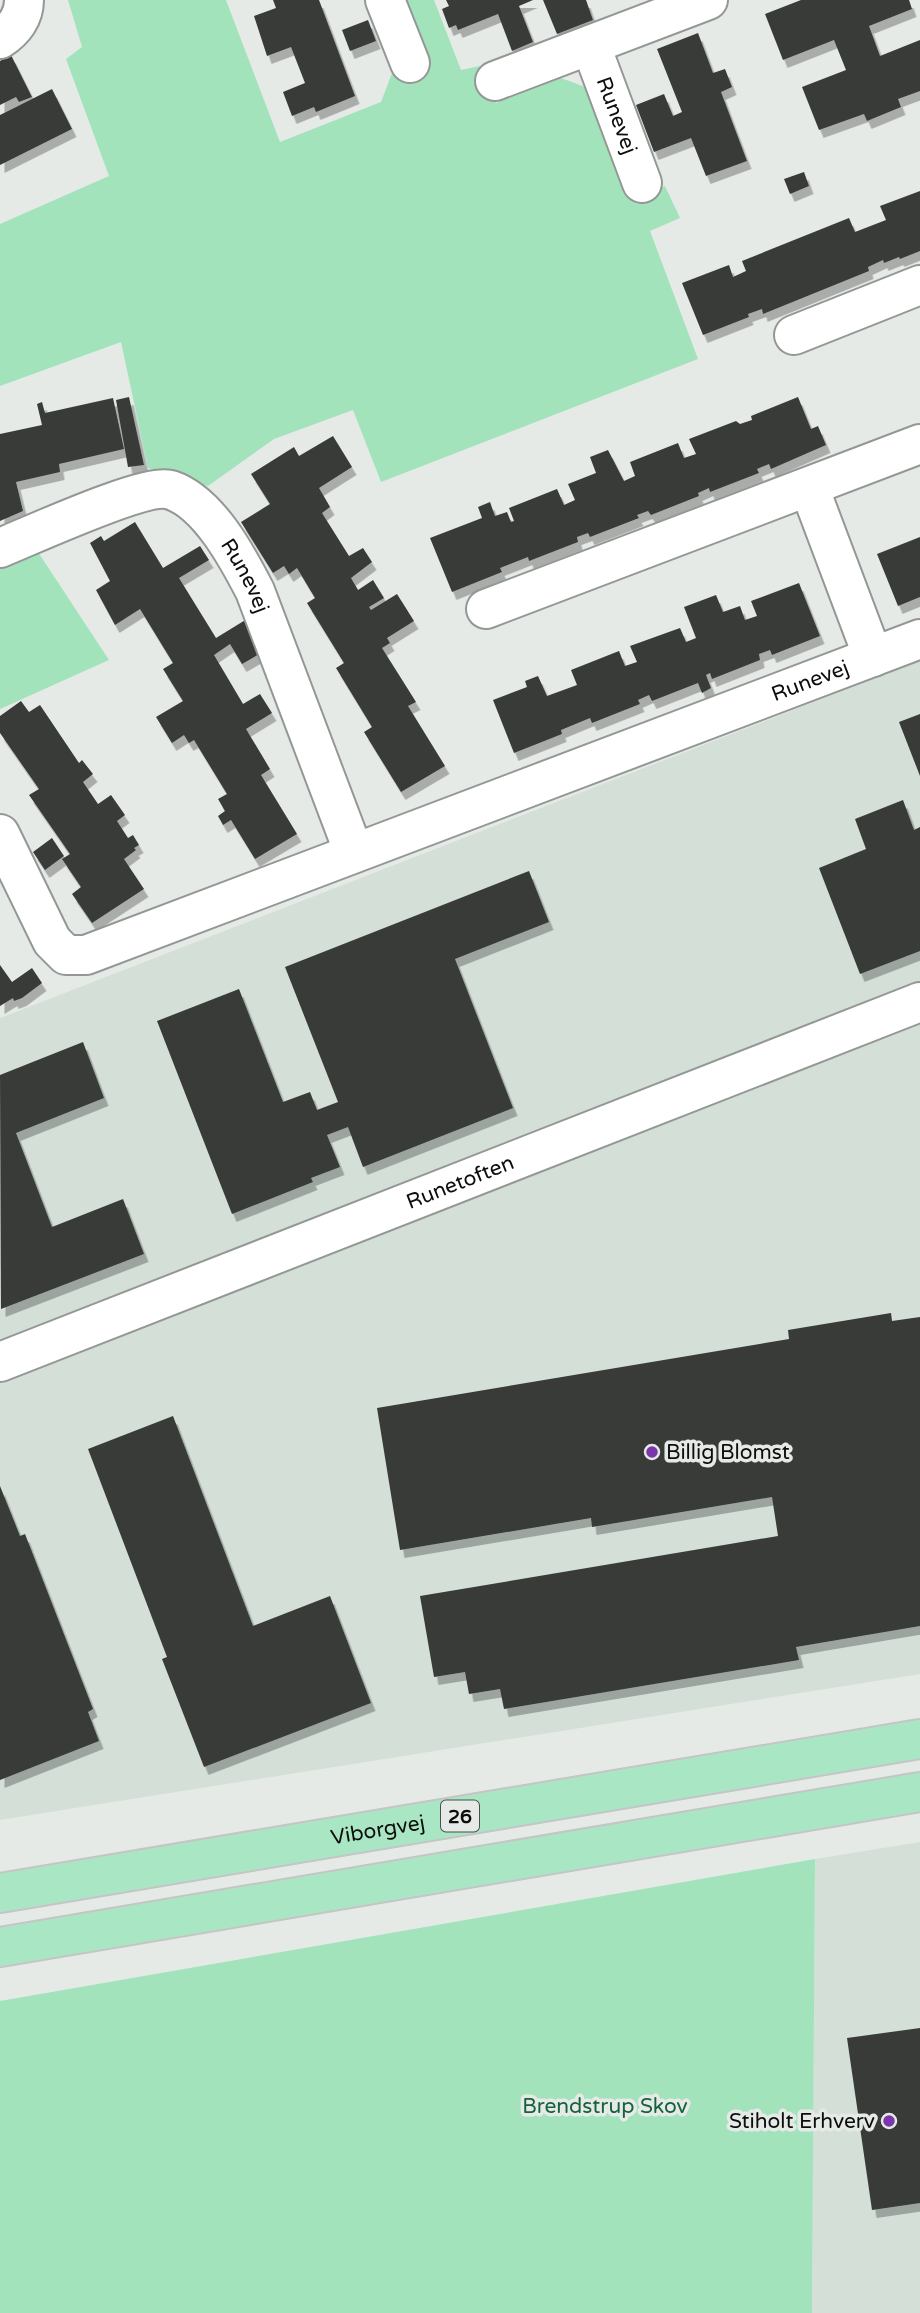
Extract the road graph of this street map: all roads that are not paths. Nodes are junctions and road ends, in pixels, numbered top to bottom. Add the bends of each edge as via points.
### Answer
1 (24, 0) edge
2 (385, 0) edge
3 (708, 0) edge
4 (0, 39) edge
5 (591, 46) junction
6 (410, 63) dead end
7 (495, 81) dead end
8 (642, 183) dead end
9 (920, 285) edge
10 (794, 335) dead end
11 (920, 444) edge
12 (808, 487) junction
13 (0, 548) edge
14 (486, 609) dead end
15 (920, 639) edge
16 (873, 657) junction
17 (0, 834) edge
18 (354, 853) junction
19 (920, 1002) edge
20 (0, 1362) edge
21 (920, 1739) edge
22 (920, 1792) edge
23 (0, 1893) edge
24 (0, 1947) edge

1 - 4 street via 19,20
2 - 6 street
3 - 5 street
5 - 7 street
5 - 8 street, Runevej
9 - 10 street
11 - 12 street
12 - 14 street
12 - 16 street, Runevej
13 - 18 street, Runevej via 137,492 170,490 189,500 223,536 255,591
15 - 16 street, Runevej
16 - 18 street, Runevej
17 - 18 street, Runevej via 52,941 66,955 76,956
19 - 20 street, Runetoften
21 - 23 main road, Viborgvej / 26
22 - 24 main road

